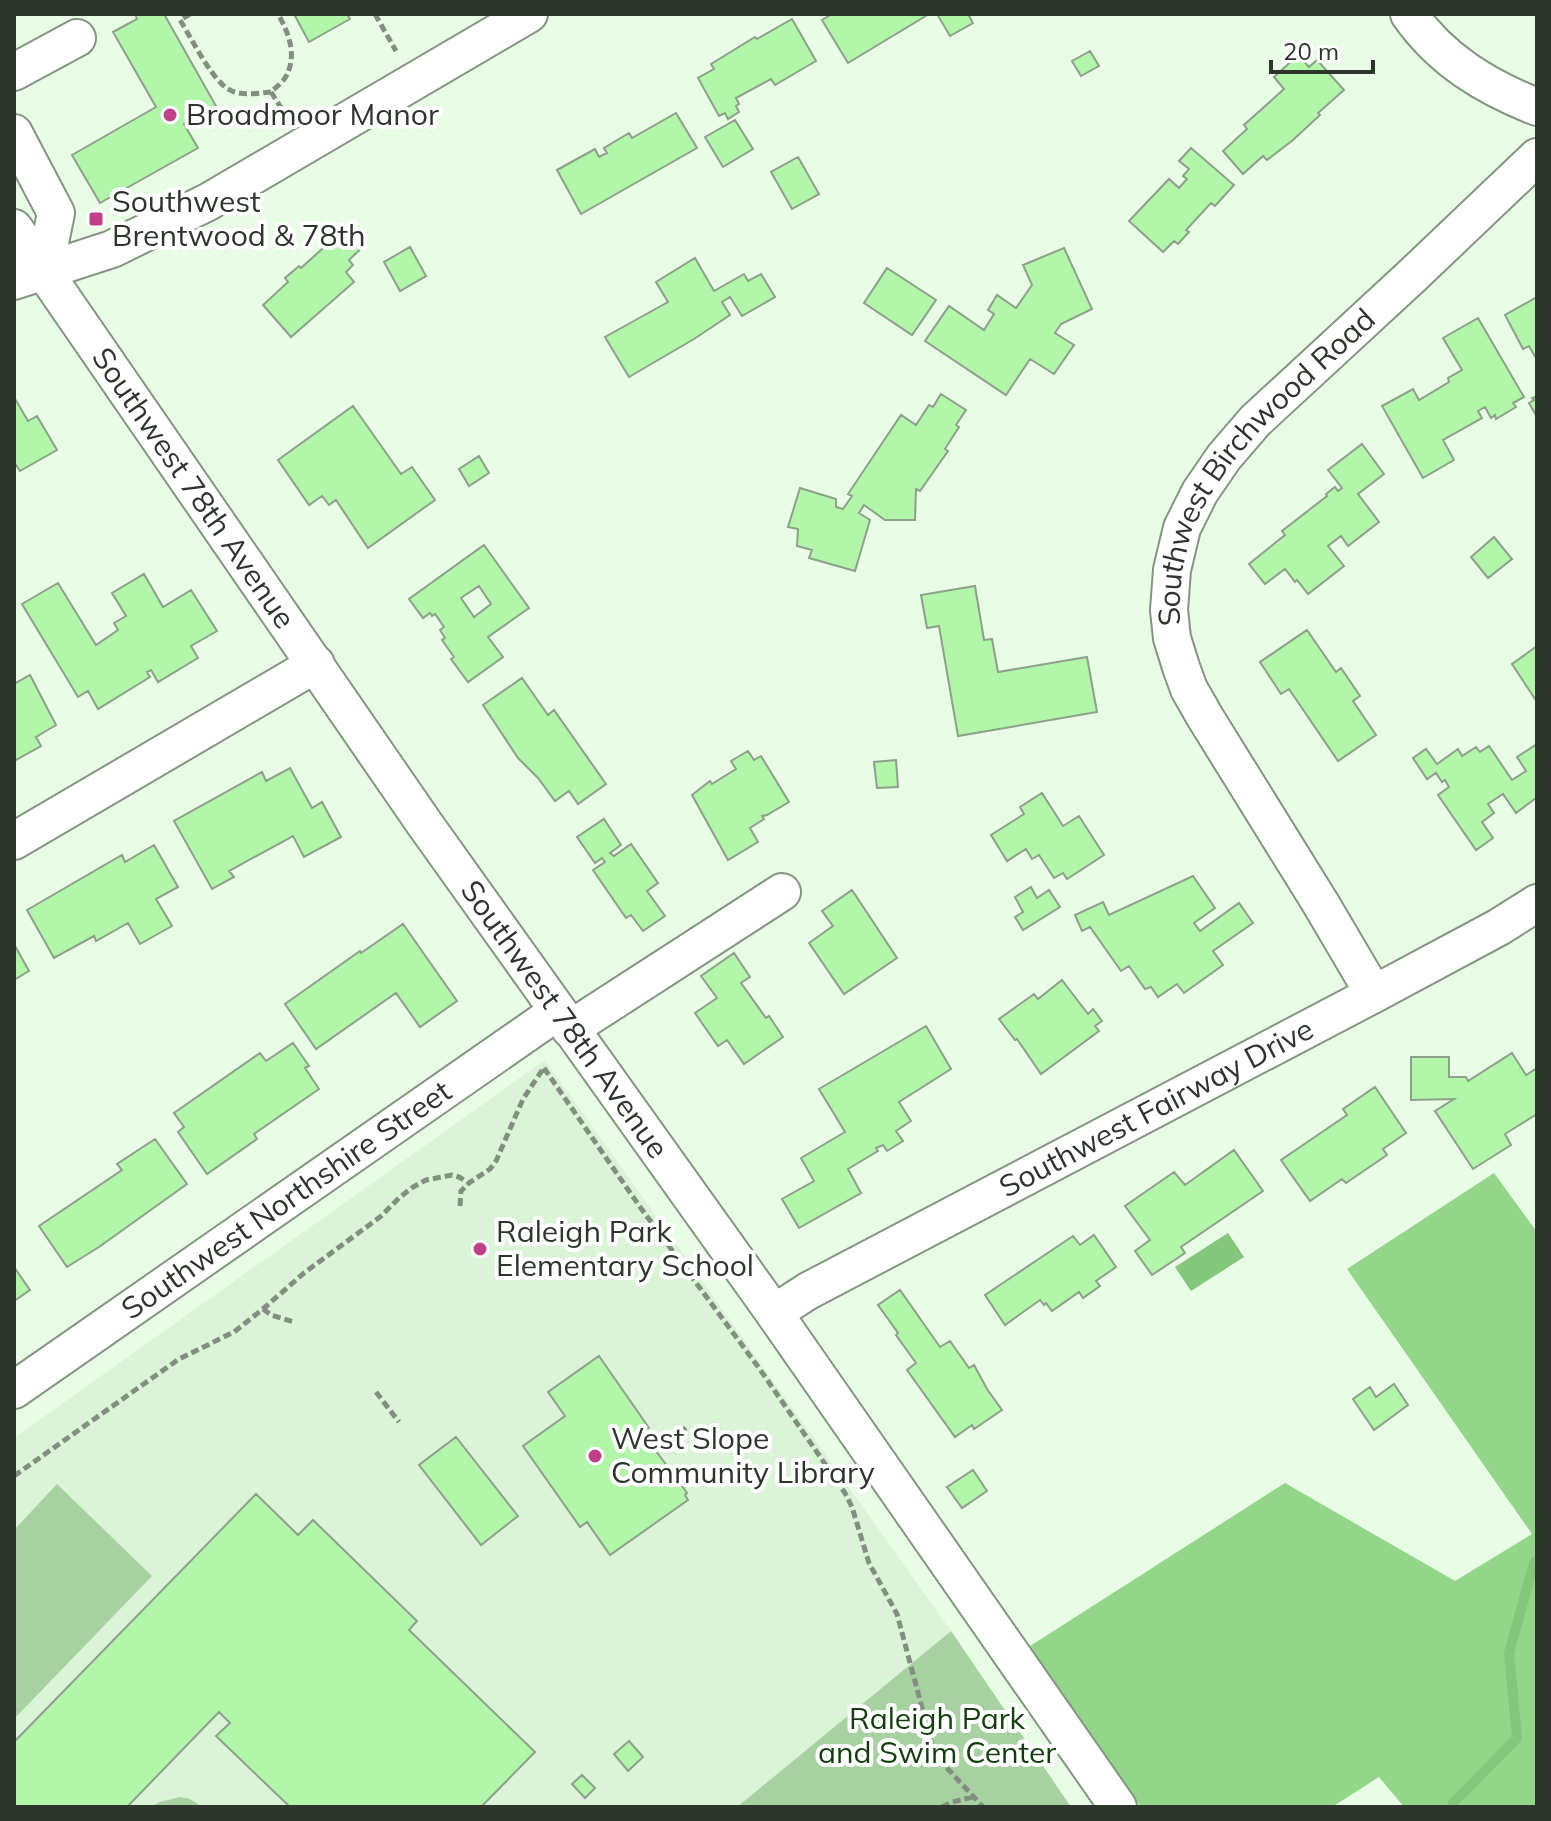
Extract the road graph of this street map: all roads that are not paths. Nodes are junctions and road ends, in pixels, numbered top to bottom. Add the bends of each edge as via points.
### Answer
1 (529, 14) edge
2 (1409, 14) edge
3 (77, 38) dead end
4 (14, 72) edge
5 (1537, 107) edge
6 (14, 133) edge
7 (1537, 157) edge
8 (14, 228) edge
9 (29, 276) edge
10 (316, 664) junction
11 (14, 841) edge
12 (782, 892) dead end
13 (1537, 903) edge
14 (1374, 994) junction
15 (569, 1027) junction
16 (774, 1313) junction
17 (14, 1390) edge
18 (1118, 1807) edge

1 - 9 street via 208,202 112,249
2 - 5 street via 1460,68
3 - 4 street
6 - 9 street via 56,213
7 - 14 street, Southwest Birchwood Road via 1255,421 1200,492 1182,528 1172,570 1172,638 1189,689
8 - 9 street, Southwest 78th Avenue
9 - 10 street, Southwest 78th Avenue
10 - 11 street
10 - 15 street, Southwest 78th Avenue
12 - 15 street, Southwest Northshire Street
13 - 14 street, Southwest Fairway Drive
14 - 16 street, Southwest Fairway Drive
15 - 16 street, Southwest 78th Avenue
15 - 17 street, Southwest Northshire Street
16 - 18 street, Southwest 78th Avenue

